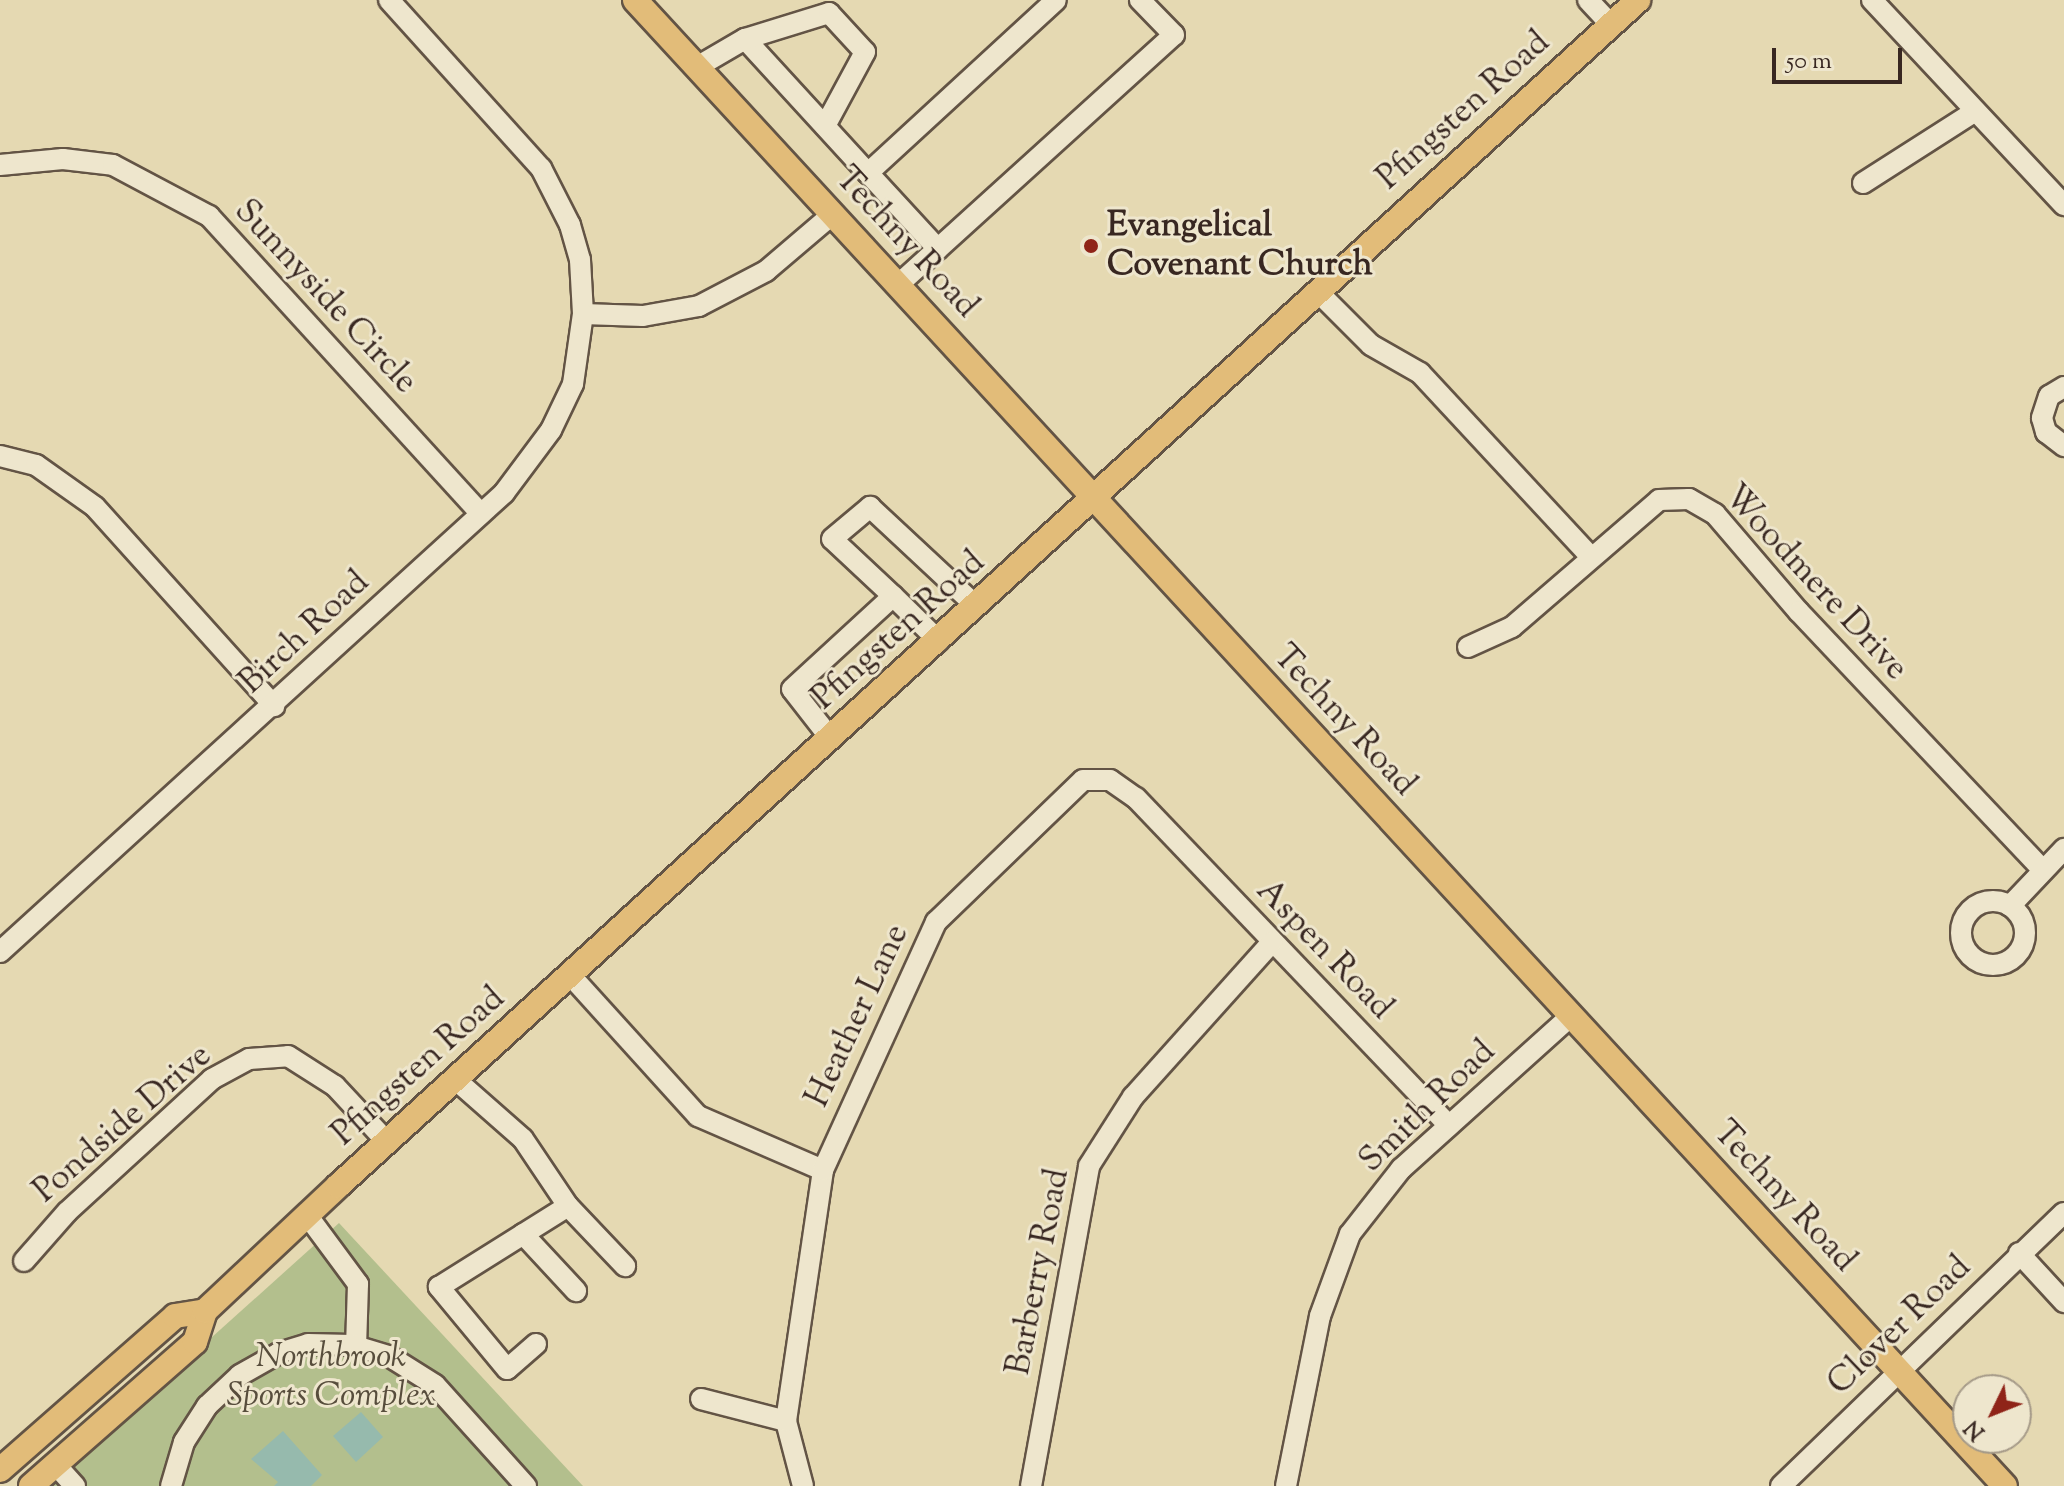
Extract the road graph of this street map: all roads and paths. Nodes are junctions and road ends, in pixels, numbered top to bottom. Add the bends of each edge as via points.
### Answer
1 (389, 0) edge
2 (635, 0) edge
3 (1056, 0) edge
4 (1140, 0) edge
5 (1588, 0) edge
6 (1638, 0) edge
7 (1872, 0) edge
8 (1611, 25) junction
9 (745, 39) junction
10 (697, 67) junction
11 (1974, 112) junction
12 (825, 126) junction
13 (0, 165) edge
14 (868, 173) junction
15 (1863, 183) dead end
16 (2064, 205) edge
17 (833, 214) junction
18 (938, 249) junction
19 (899, 284) junction
20 (1317, 291) junction
21 (583, 314) junction
22 (2064, 387) edge
23 (2064, 446) edge
24 (0, 456) edge
25 (1094, 500) junction
26 (481, 514) junction
27 (1590, 556) junction
28 (893, 596) junction
29 (976, 606) junction
30 (939, 641) junction
31 (1468, 647) dead end
32 (274, 706) junction
33 (831, 739) junction
34 (1154, 818) joint
35 (2064, 849) edge
36 (2041, 868) junction
37 (2010, 906) dead end
38 (1272, 942) junction
39 (0, 952) edge
40 (571, 976) junction
41 (1571, 1016) junction
42 (456, 1080) junction
43 (1449, 1126) junction
44 (387, 1142) junction
45 (823, 1170) junction
46 (568, 1206) junction
47 (2064, 1213) edge
48 (307, 1215) junction
49 (523, 1234) junction
50 (2019, 1253) junction
51 (24, 1261) dead end
52 (625, 1266) dead end
53 (576, 1291) dead end
54 (2064, 1302) edge
55 (205, 1311) junction
56 (536, 1344) dead end
57 (356, 1346) junction
58 (1901, 1373) junction
59 (701, 1399) dead end
60 (786, 1421) junction
61 (33, 1440) junction
62 (55, 1464) junction
63 (0, 1470) edge
64 (31, 1486) edge
65 (75, 1486) edge
66 (171, 1486) edge
67 (526, 1486) edge
68 (803, 1486) edge
69 (1031, 1486) edge
70 (1286, 1486) edge
71 (1781, 1486) edge
72 (2005, 1486) edge

1 - 21 street, Birch Road via 541,168 570,225 580,260
2 - 10 main road, Techny Road
3 - 14 street
4 - 18 street via 1174,35
5 - 8 street
6 - 8 main road, Pfingsten Road
7 - 11 street
8 - 20 main road, Pfingsten Road
9 - 10 street
9 - 12 street
9 - 12 street via 829,13 865,52
10 - 17 main road, Techny Road
11 - 15 street
11 - 16 street
12 - 14 street
13 - 26 street, Sunnyside Circle via 63,159 113,165 209,216
14 - 18 street
17 - 19 main road, Techny Road
17 - 21 street via 766,271 699,306 643,316
18 - 19 street
19 - 25 main road, Techny Road
20 - 25 main road, Pfingsten Road
20 - 27 street via 1371,345 1420,373
21 - 26 street, Birch Road via 573,384 551,430 519,475
22 - 23 street via 2049,396 2042,418 2046,432
24 - 32 street via 36,465 95,507
25 - 29 main road, Pfingsten Road
25 - 41 main road, Techny Road
26 - 32 street, Birch Road
27 - 31 street, Woodmere Drive via 1512,627
27 - 36 street, Woodmere Drive via 1659,500 1689,499 1715,514 1799,612
28 - 29 street via 832,539 870,507
28 - 30 street
28 - 33 street via 792,689
29 - 30 main road, Pfingsten Road
30 - 33 main road, Pfingsten Road
32 - 39 street, Birch Road
33 - 40 main road, Pfingsten Road
34 - 38 street, Aspen Road
34 - 45 street, Heather Lane via 1122,785 1083,780 936,922
35 - 36 street
36 - 37 street
38 - 43 street, Aspen Road
38 - 69 street, Barberry Road via 1133,1097 1089,1166
40 - 42 main road, Pfingsten Road
40 - 45 street via 698,1116
41 - 43 street, Smith Road
41 - 58 main road, Techny Road
42 - 44 main road, Pfingsten Road
42 - 46 street via 523,1139
43 - 70 street, Smith Road via 1401,1169 1350,1234 1335,1267
44 - 48 main road, Pfingsten Road
44 - 51 street, Pondside Drive via 335,1086 288,1056 249,1059 212,1079 67,1212
45 - 60 street, Heather Lane
46 - 49 street
46 - 52 street
47 - 50 street, Clover Road
48 - 55 main road, Pfingsten Road
48 - 57 street via 358,1284
49 - 53 street
49 - 56 street via 439,1287 507,1369
50 - 54 street
50 - 58 street, Clover Road
55 - 61 main road, Pfingsten Road via 175,1316
55 - 62 main road, Pfingsten Road via 195,1342
57 - 66 street via 308,1344 240,1375 184,1442
57 - 67 street via 389,1356 435,1385
58 - 71 street, Clover Road
58 - 72 main road, Techny Road
59 - 60 street
60 - 68 street
61 - 62 main road
61 - 63 main road, Pfingsten Road
62 - 64 main road, Pfingsten Road
62 - 65 street

